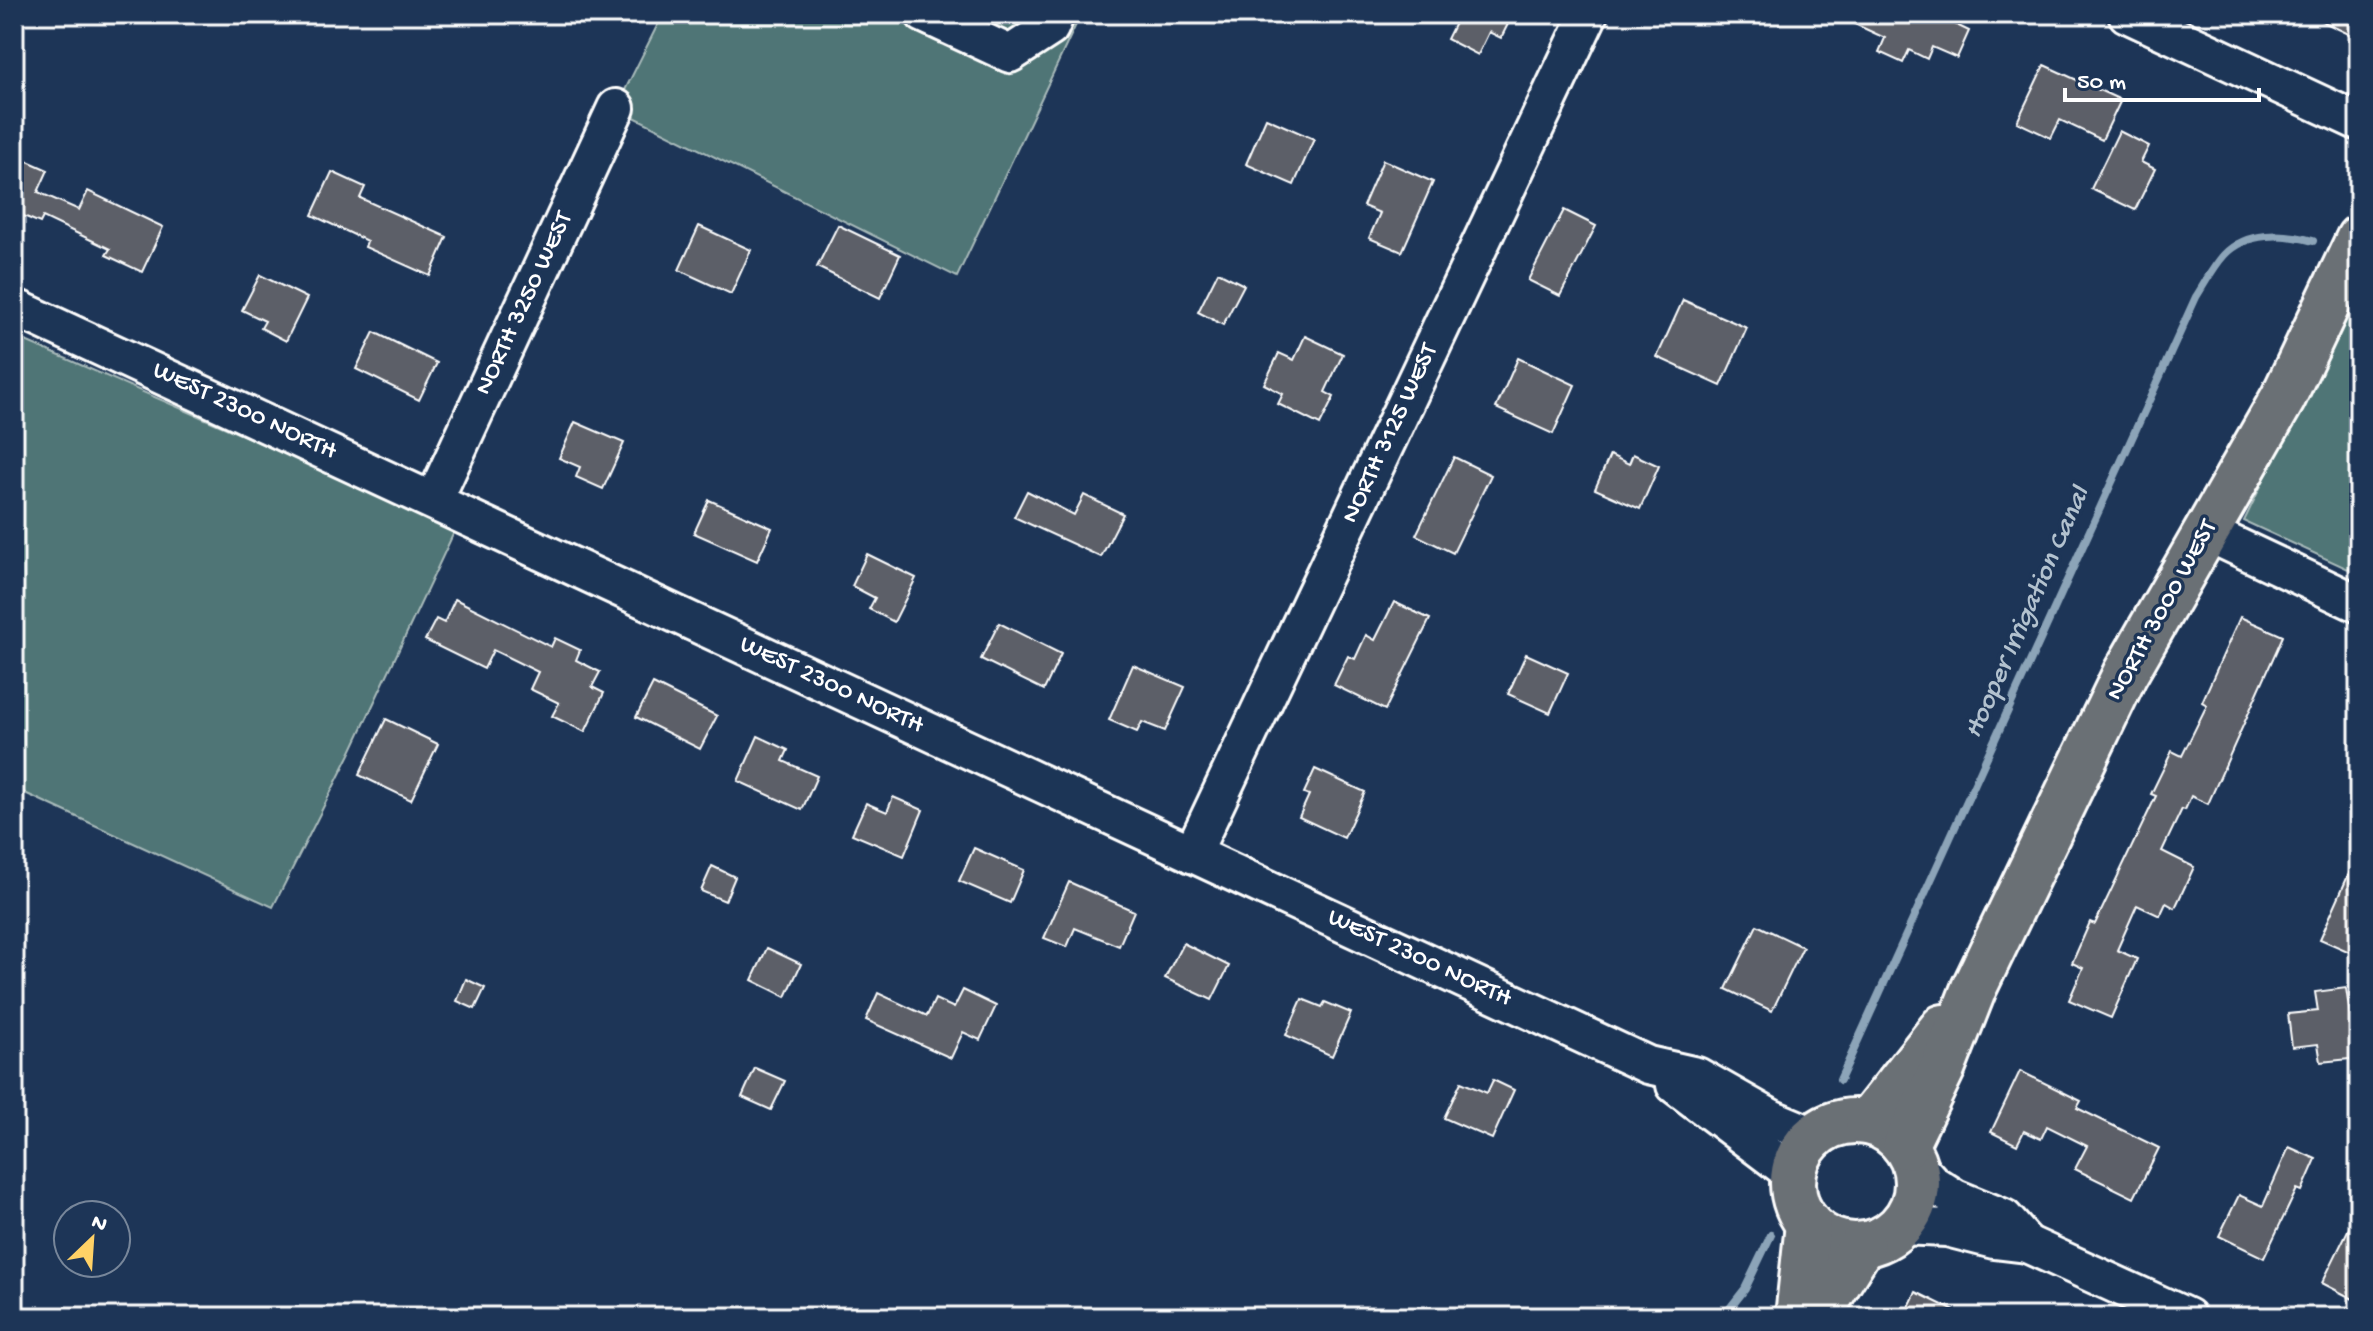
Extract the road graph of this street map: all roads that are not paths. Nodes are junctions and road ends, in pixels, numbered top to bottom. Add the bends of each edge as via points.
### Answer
1 (924, 14) edge
2 (1056, 14) edge
3 (1589, 14) edge
4 (2127, 14) edge
5 (616, 108) dead end
6 (2359, 122) edge
7 (2359, 238) edge
8 (14, 307) edge
9 (434, 500) junction
10 (2206, 532) junction
11 (2359, 604) edge
12 (1192, 854) junction
13 (1974, 988) junction
14 (1648, 1065) junction
15 (1868, 1122) junction
16 (1814, 1136) junction
17 (1910, 1155) junction
18 (1793, 1174) junction
19 (1808, 1224) junction
20 (1881, 1235) junction
21 (2027, 1244) junction
22 (1798, 1317) edge
23 (1817, 1317) edge
24 (2187, 1317) edge

1 - 2 street via 1010,54 1050,28
3 - 12 street, NORTH 3125 WEST
4 - 6 street
5 - 9 street, NORTH 3250 WEST
7 - 10 main road, NORTH 3000 WEST via 2283,398
8 - 9 street, WEST 2300 NORTH
9 - 12 street, WEST 2300 NORTH
10 - 11 street
10 - 13 main road, NORTH 3000 WEST via 2125,674
12 - 14 street, WEST 2300 NORTH
13 - 15 main road, NORTH 3000 WEST
13 - 17 main road, NORTH 3000 WEST
14 - 16 street, WEST 2300 NORTH via 1697,1076
14 - 18 street, WEST 2300 NORTH
15 - 16 main road via 1830,1125
15 - 17 main road via 1895,1135
16 - 18 main road via 1801,1150
17 - 20 main road via 1917,1183 1914,1202
17 - 21 street via 1933,1184 2004,1218
18 - 19 main road via 1798,1209
19 - 20 main road via 1841,1244
19 - 22 main road
20 - 21 street via 1947,1228
20 - 23 main road
21 - 24 street

